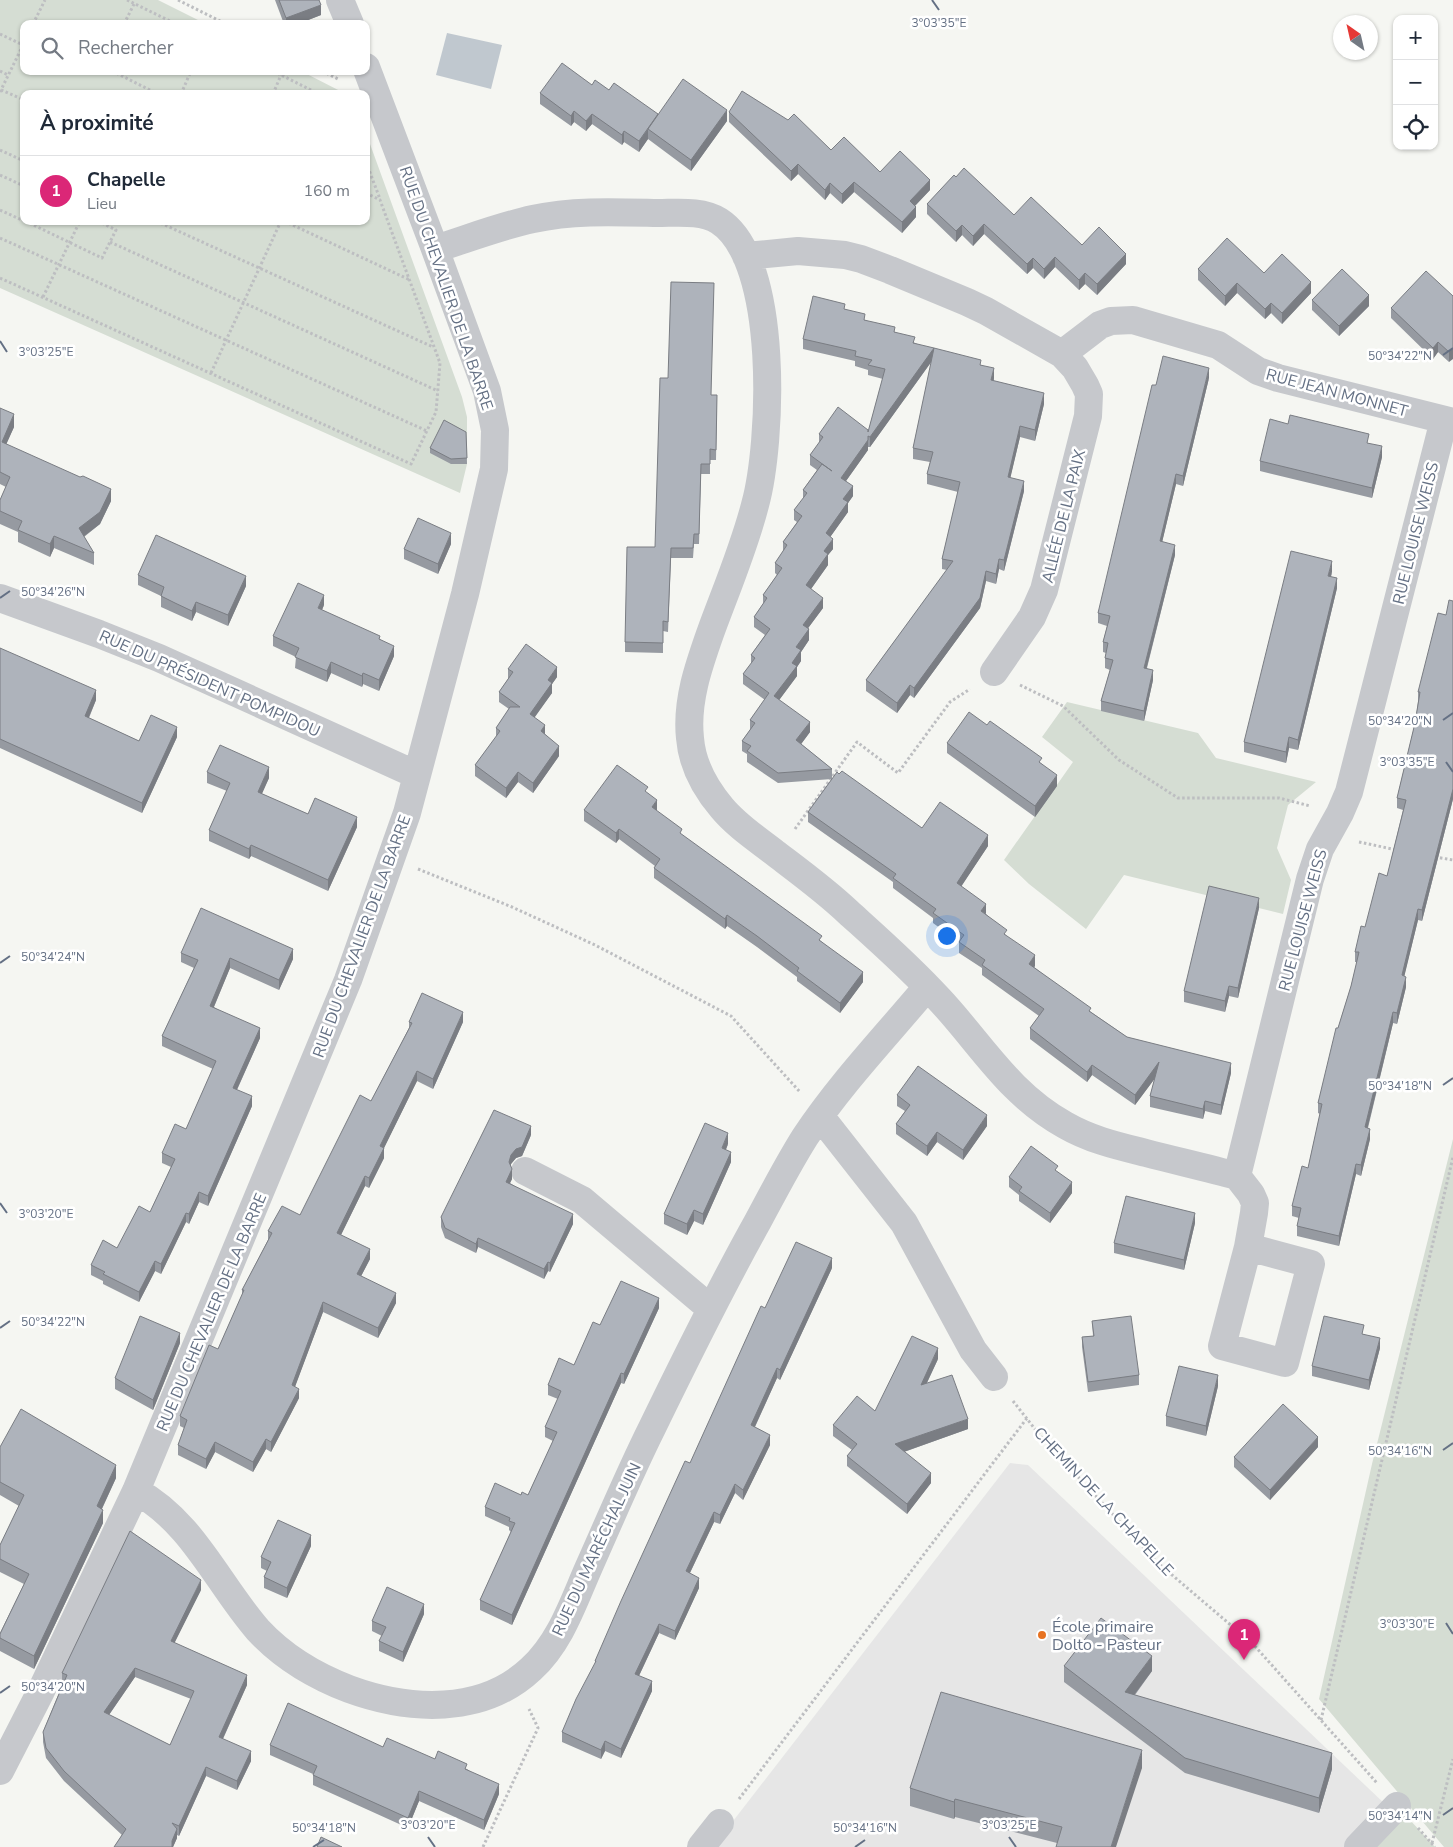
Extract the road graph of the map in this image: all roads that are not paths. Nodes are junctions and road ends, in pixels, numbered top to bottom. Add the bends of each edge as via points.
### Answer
1 (340, 0) edge
2 (348, 20) edge
3 (369, 75) edge
4 (435, 249) junction
5 (746, 256) junction
6 (1062, 354) junction
7 (1448, 421) edge
8 (0, 598) edge
9 (994, 672) road end
10 (417, 775) junction
11 (927, 987) junction
12 (820, 1116) junction
13 (525, 1171) dead end
14 (1238, 1176) junction
15 (1248, 1247) dead end
16 (711, 1309) junction
17 (994, 1376) road end
18 (136, 1491) junction
19 (0, 1771) edge
20 (1397, 1806) road end
21 (720, 1824) road end
22 (702, 1847) edge
23 (1358, 1847) edge

1 - 2 street
3 - 4 street, RUE DU CHEVALIER DE LA BARRE
4 - 5 street via 534,219 588,212 634,212 713,218 728,228
4 - 10 street, RUE DU CHEVALIER DE LA BARRE via 486,391 495,430 494,469
5 - 6 street via 798,251 861,259 974,305
5 - 11 street via 758,297 766,343 768,390 764,459 755,506 697,674 689,736 696,766 710,793 734,821 831,896
6 - 7 street, RUE JEAN MONNET via 1100,325 1133,320 1210,342 1278,378
6 - 9 street, ALLÉE DE LA PAIX via 1075,368 1089,394 1088,416 1044,590 1032,617
7 - 14 street, RUE LOUISE WEISS via 1349,792 1320,849 1310,879
8 - 10 street, RUE DU PRÉSIDENT POMPIDOU via 152,655
10 - 18 street, RUE DU CHEVALIER DE LA BARRE via 408,813 332,1020
11 - 12 street, RUE DU MARÉCHAL JUIN
11 - 14 street via 1011,1085 1065,1125 1098,1140
12 - 16 street, RUE DU MARÉCHAL JUIN via 785,1171
12 - 17 street via 904,1223 973,1350
13 - 16 street via 569,1192 596,1210
14 - 15 street via 1255,1203
16 - 18 street, RUE DU MARÉCHAL JUIN via 636,1461 563,1625 540,1660 517,1680 473,1701 423,1705 388,1700 350,1690 286,1656 245,1614 193,1539 160,1506
18 - 19 street, RUE DU CHEVALIER DE LA BARRE
20 - 23 street
21 - 22 street

